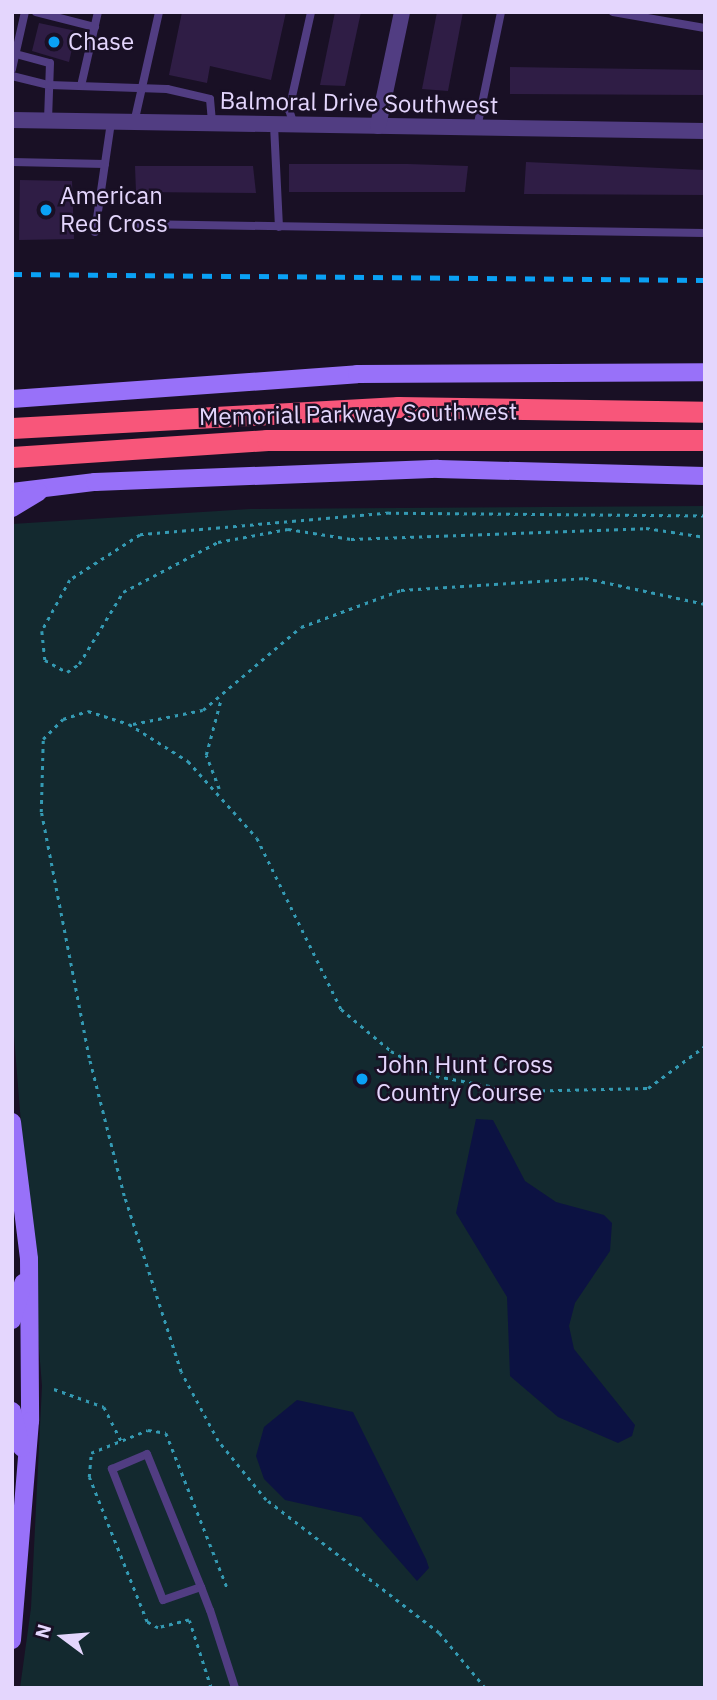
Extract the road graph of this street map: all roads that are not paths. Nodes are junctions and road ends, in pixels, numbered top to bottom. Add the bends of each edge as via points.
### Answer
1 (24, 12) edge
2 (36, 12) edge
3 (99, 12) edge
4 (159, 12) edge
5 (311, 12) edge
6 (402, 12) edge
7 (501, 12) edge
8 (613, 12) edge
9 (95, 27) junction
10 (705, 28) edge
11 (14, 54) edge
12 (12, 69) edge
13 (12, 76) edge
14 (49, 85) junction
15 (81, 86) junction
16 (142, 87) junction
17 (12, 120) edge
18 (48, 121) junction
19 (111, 122) junction
20 (134, 122) junction
21 (212, 124) junction
22 (274, 125) junction
23 (295, 125) junction
24 (378, 126) junction
25 (477, 128) junction
26 (705, 131) edge
27 (12, 162) edge
28 (105, 164) junction
29 (137, 224) dead end
30 (279, 228) junction
31 (95, 232) dead end
32 (705, 233) edge
33 (705, 372) edge
34 (16, 399) edge
35 (705, 412) edge
36 (23, 426) edge
37 (705, 440) edge
38 (12, 457) edge
39 (12, 476) edge
40 (705, 476) edge
41 (44, 489) junction
42 (12, 492) edge
43 (12, 508) edge
44 (12, 1122) edge
45 (29, 1259) junction
46 (12, 1320) edge
47 (12, 1411) edge
48 (27, 1472) junction
49 (201, 1587) junction
50 (12, 1640) edge
51 (235, 1688) edge

1 - 11 lane
2 - 9 lane
3 - 9 lane
4 - 16 lane
5 - 23 lane via 289,110
6 - 24 street
7 - 25 lane
8 - 10 lane
9 - 15 lane
11 - 12 lane
11 - 14 lane via 48,61
13 - 14 lane
14 - 15 lane
14 - 18 lane
15 - 16 lane
16 - 20 lane
16 - 21 lane via 210,99
17 - 18 street, Balmoral Drive Southwest
18 - 19 street, Balmoral Drive Southwest
19 - 20 street, Balmoral Drive Southwest
19 - 28 lane
20 - 21 street, Balmoral Drive Southwest
21 - 22 street, Balmoral Drive Southwest
22 - 23 street, Balmoral Drive Southwest
22 - 30 lane
23 - 24 street, Balmoral Drive Southwest
24 - 25 street, Balmoral Drive Southwest
25 - 26 street, Balmoral Drive Southwest
27 - 28 lane
28 - 31 lane
29 - 30 lane
30 - 32 lane
33 - 34 main road via 369,373
35 - 36 highway, Memorial Parkway Southwest via 398,407
37 - 38 highway, Memorial Parkway Southwest via 267,440
39 - 41 main road
40 - 41 main road via 438,469 248,474
41 - 42 main road
41 - 43 main road
44 - 45 main road
45 - 46 main road
45 - 48 main road
47 - 48 main road
48 - 50 main road
49 - 49 lane via 147,1454 112,1469 163,1600
49 - 51 lane

